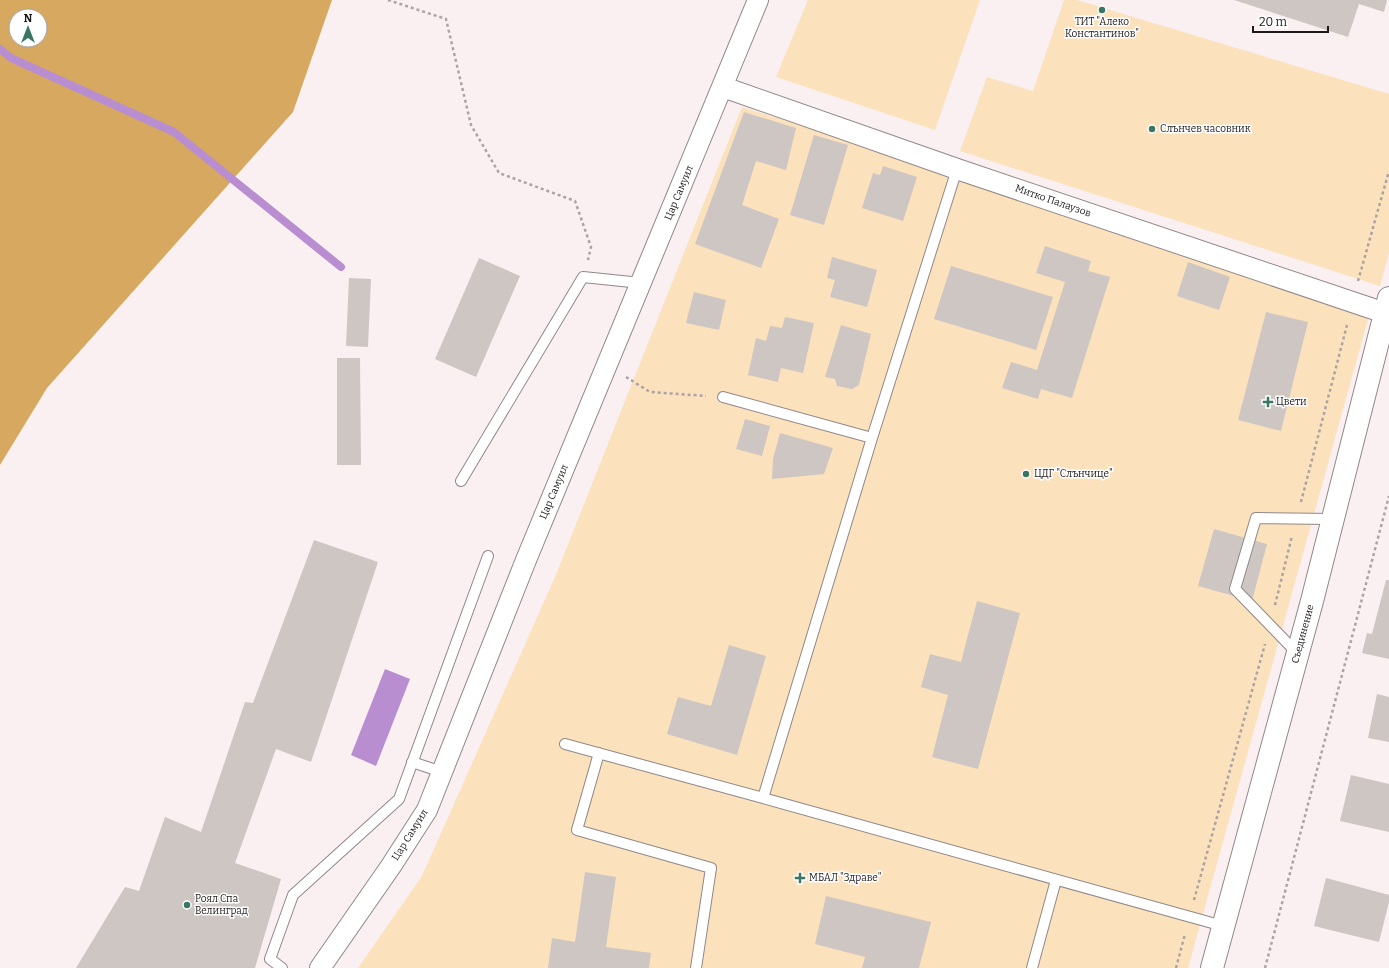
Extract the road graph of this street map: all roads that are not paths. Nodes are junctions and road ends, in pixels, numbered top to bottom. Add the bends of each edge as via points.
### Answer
1 (758, 0) edge
2 (723, 87) junction
3 (957, 168) junction
4 (641, 283) junction
5 (1387, 306) edge
6 (723, 398) road end
7 (872, 438) junction
8 (461, 481) dead end
9 (1333, 519) junction
10 (488, 556) dead end
11 (1298, 654) junction
12 (565, 744) dead end
13 (599, 753) junction
14 (412, 762) junction
15 (442, 772) junction
16 (763, 798) junction
17 (1056, 880) junction
18 (1223, 926) junction
19 (282, 968) edge
20 (320, 968) edge
21 (696, 968) edge
22 (1032, 968) edge
23 (1212, 968) edge

1 - 2 street, Цар Самуил
2 - 3 street, Митко Палаузов
2 - 4 street, Цар Самуил
3 - 5 street, Митко Палаузов via 1352,302
3 - 7 lane
4 - 8 lane via 583,277
4 - 15 street, Цар Самуил via 526,560
5 - 9 street, Съединение
6 - 7 lane
7 - 16 lane
9 - 11 street, Съединение
9 - 11 lane via 1256,518 1235,589
10 - 14 lane
11 - 18 street, Съединение
12 - 13 lane
13 - 16 lane
13 - 21 lane via 577,830 711,868
14 - 15 lane
14 - 19 lane via 399,799 293,895 270,959
15 - 20 street, Цар Самуил via 427,810
16 - 17 lane
17 - 18 lane
17 - 22 lane
18 - 23 street, Съединение

